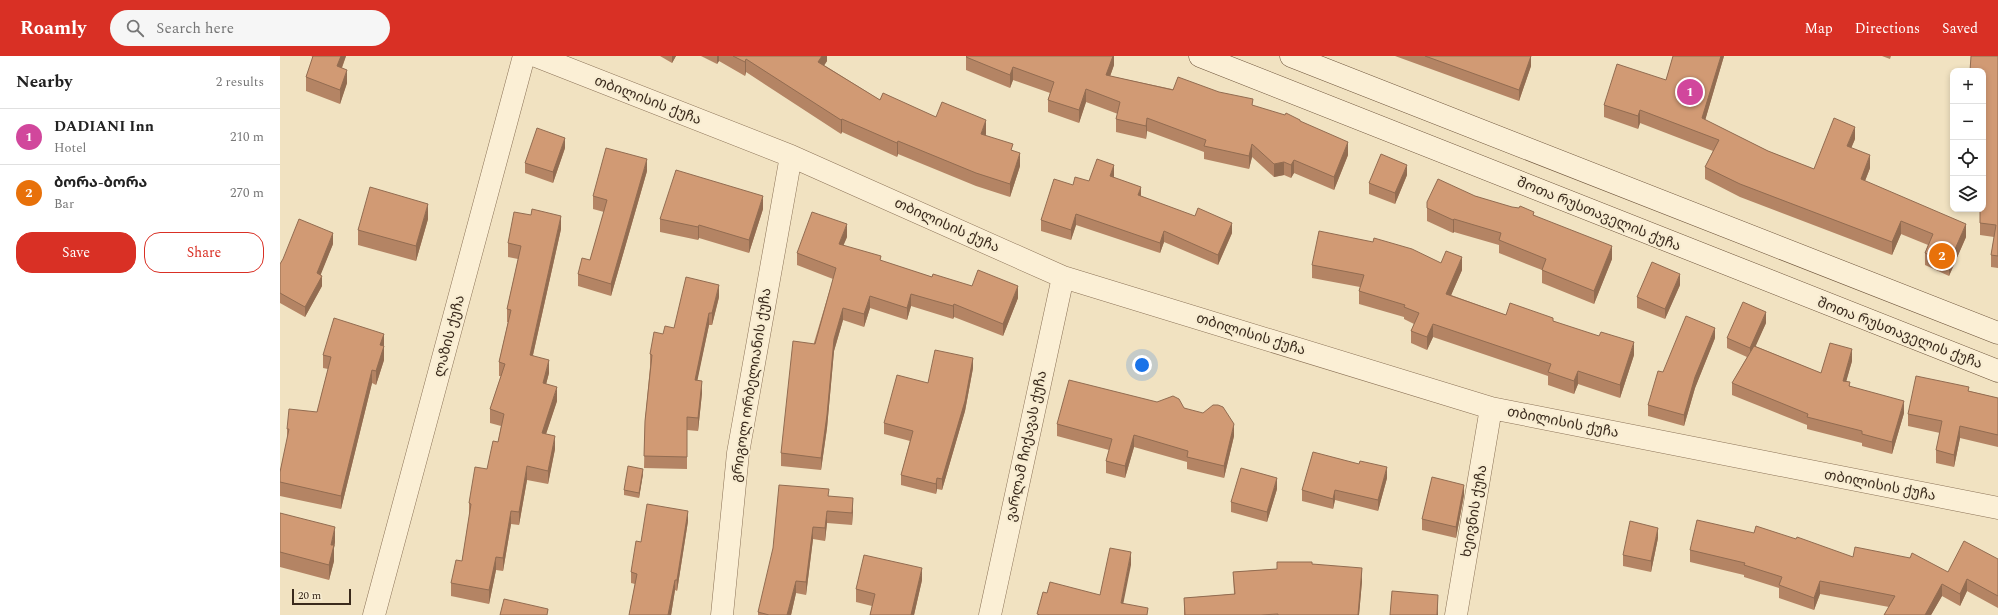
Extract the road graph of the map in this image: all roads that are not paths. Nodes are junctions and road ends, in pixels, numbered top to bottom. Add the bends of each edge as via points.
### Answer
1 (524, 56) edge
2 (536, 56) edge
3 (1200, 56) edge
4 (1291, 56) edge
5 (790, 156) junction
6 (1063, 277) junction
7 (1998, 333) edge
8 (1998, 371) edge
9 (1491, 408) junction
10 (1998, 508) edge
11 (374, 615) edge
12 (722, 615) edge
13 (990, 615) edge
14 (1456, 615) edge

1 - 11 street, ლაზის ქუჩა
2 - 5 street, თბილისის ქუჩა
3 - 8 street, შოთა რუსთაველის ქუჩა
4 - 7 street
5 - 6 street, თბილისის ქუჩა
5 - 12 street, გრიგოლ ორბელიანის ქუჩა via 738,453
6 - 9 street, თბილისის ქუჩა
6 - 13 street, ვარლამ ჩიქავას ქუჩა
9 - 10 street, თბილისის ქუჩა
9 - 14 street, ხეივნის ქუჩა

